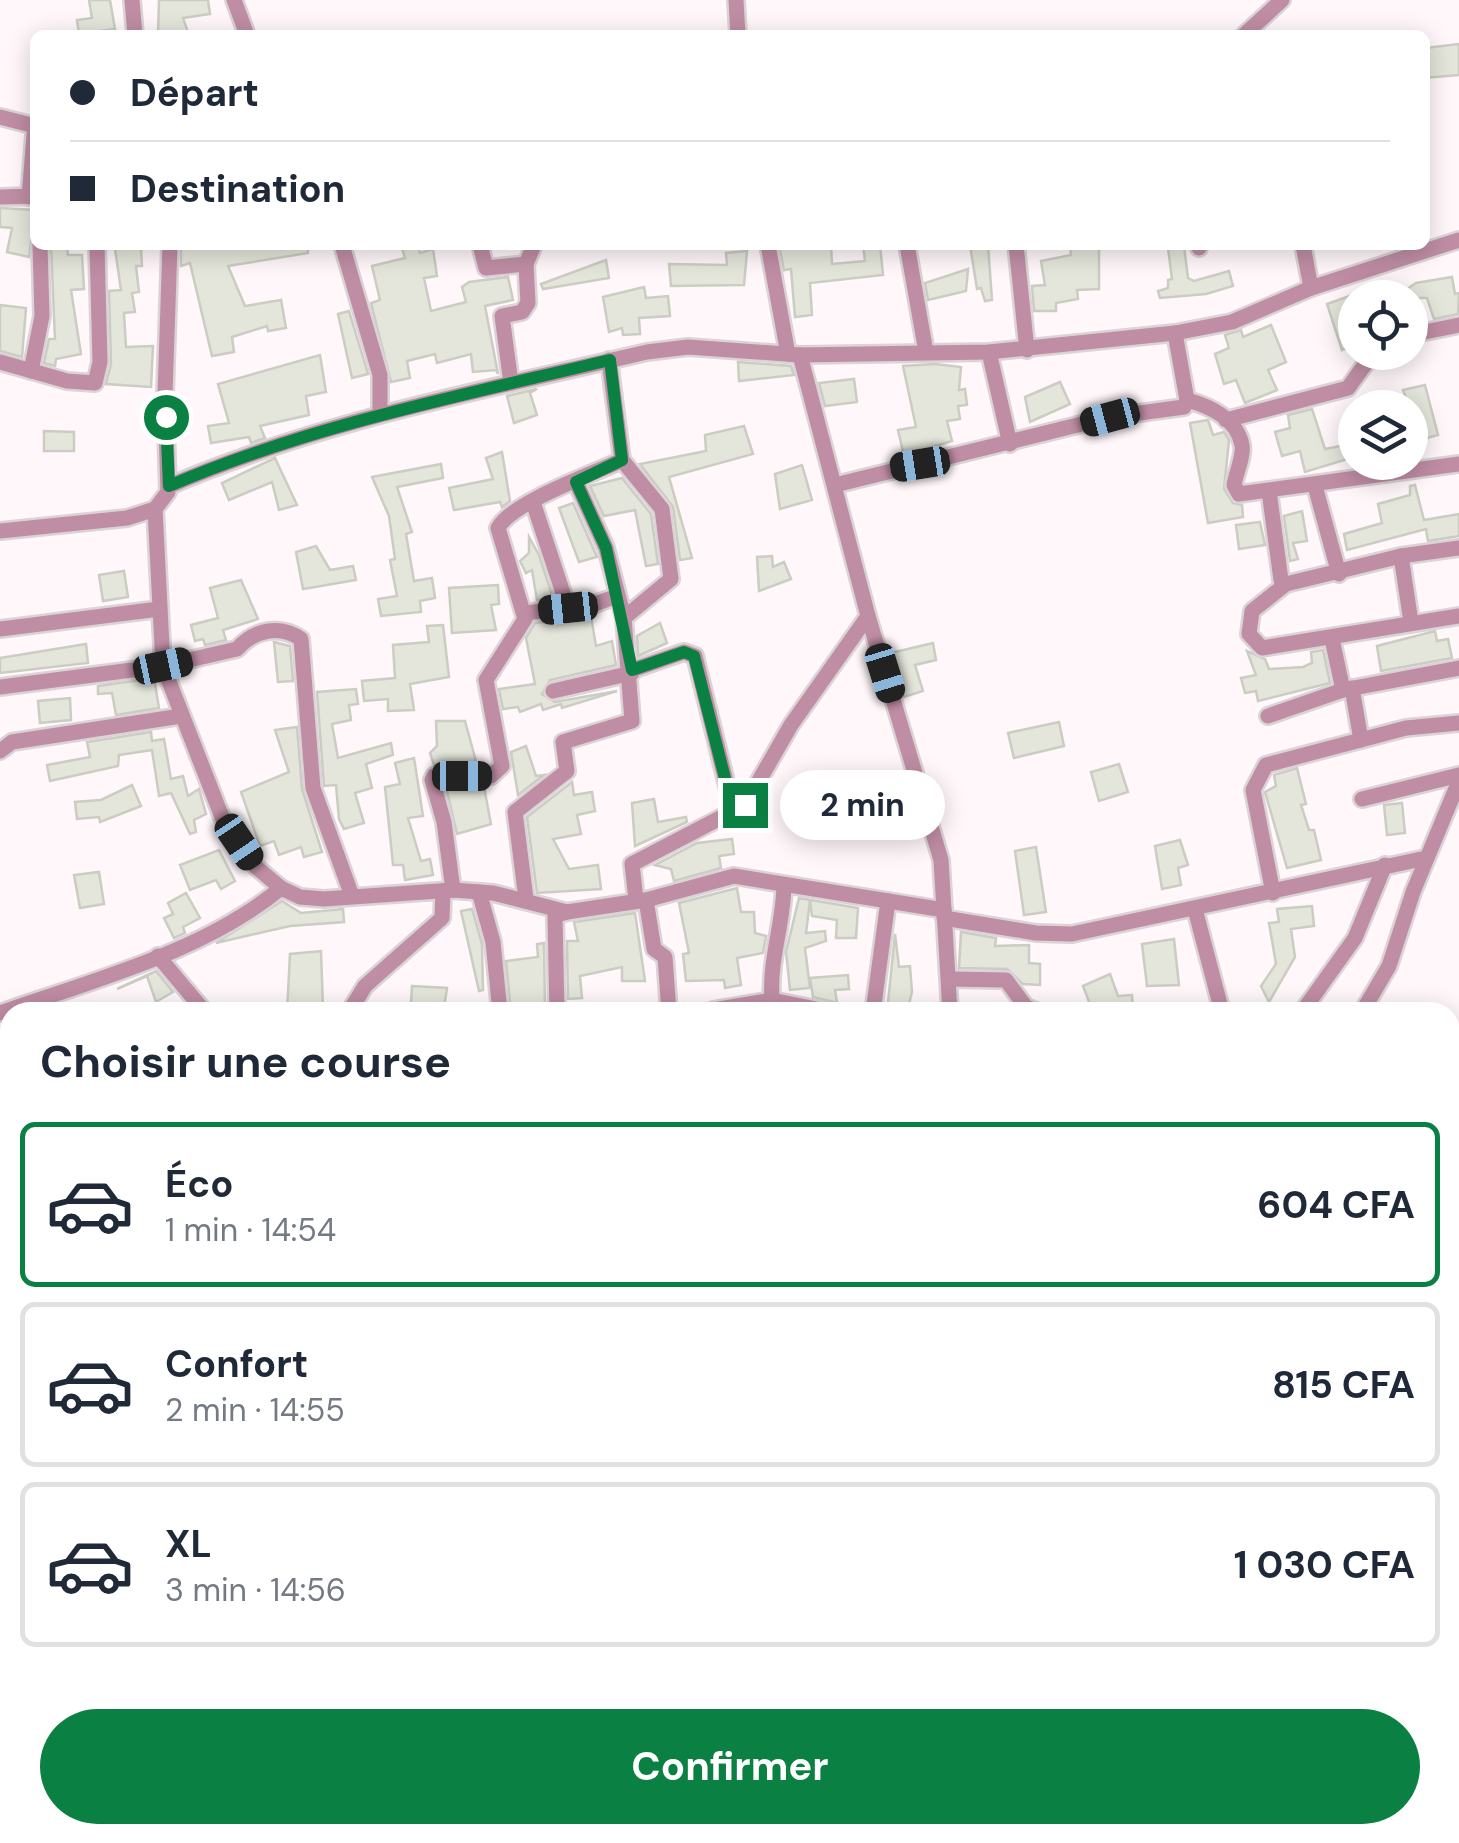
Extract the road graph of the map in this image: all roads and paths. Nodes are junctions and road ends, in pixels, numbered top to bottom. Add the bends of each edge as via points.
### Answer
1 (132, 0) edge
2 (234, 0) edge
3 (736, 0) edge
4 (1282, 0) edge
5 (134, 30) edge
6 (246, 30) edge
7 (738, 30) edge
8 (1249, 30) edge
9 (0, 117) edge
10 (30, 123) edge
11 (30, 196) edge
12 (0, 197) edge
13 (1459, 240) edge
14 (1430, 249) edge
15 (40, 250) edge
16 (98, 250) edge
17 (170, 250) edge
18 (343, 250) edge
19 (481, 250) edge
20 (532, 250) edge
21 (769, 250) edge
22 (908, 250) edge
23 (1016, 250) edge
24 (1304, 250) edge
25 (1428, 250) edge
26 (526, 264) junction
27 (1311, 288) junction
28 (1459, 326) edge
29 (1175, 332) junction
30 (1428, 332) edge
31 (1026, 350) junction
32 (926, 352) junction
33 (988, 352) junction
34 (794, 355) junction
35 (610, 360) junction
36 (0, 362) edge
37 (1361, 370) edge
38 (31, 371) junction
39 (512, 383) junction
40 (1187, 400) junction
41 (380, 412) junction
42 (1226, 420) junction
43 (1010, 444) junction
44 (622, 460) junction
45 (1459, 464) edge
46 (576, 482) junction
47 (169, 486) junction
48 (834, 486) junction
49 (1315, 486) junction
50 (1268, 490) junction
51 (533, 502) junction
52 (155, 510) junction
53 (0, 532) edge
54 (1459, 548) edge
55 (1401, 556) junction
56 (1339, 574) junction
57 (1286, 584) junction
58 (617, 596) junction
59 (568, 608) junction
60 (159, 609) junction
61 (525, 612) junction
62 (868, 616) junction
63 (1459, 616) edge
64 (624, 618) junction
65 (1411, 622) junction
66 (0, 628) edge
67 (1332, 638) junction
68 (163, 666) junction
69 (1459, 668) edge
70 (632, 672) junction
71 (0, 687) edge
72 (1348, 689) junction
73 (554, 691) dead end
74 (181, 716) junction
75 (1268, 716) dead end
76 (1459, 724) edge
77 (1361, 740) junction
78 (0, 751) edge
79 (1459, 778) edge
80 (1362, 799) dead end
81 (734, 814) junction
82 (1451, 821) edge
83 (1426, 858) junction
84 (1385, 866) junction
85 (784, 886) junction
86 (281, 888) junction
87 (448, 890) junction
88 (479, 892) junction
89 (1273, 893) junction
90 (352, 896) junction
91 (526, 899) junction
92 (641, 900) junction
93 (888, 900) junction
94 (1195, 910) junction
95 (567, 912) junction
96 (944, 914) junction
97 (158, 956) junction
98 (949, 979) junction
99 (772, 1000) junction
100 (30, 1002) edge
101 (197, 1002) edge
102 (355, 1002) edge
103 (499, 1002) edge
104 (557, 1002) edge
105 (668, 1002) edge
106 (760, 1002) edge
107 (779, 1002) edge
108 (874, 1002) edge
109 (950, 1002) edge
110 (1022, 1002) edge
111 (1219, 1002) edge
112 (1309, 1002) edge
113 (1368, 1002) edge

1 - 5 street
2 - 6 street
3 - 7 street
4 - 8 street
9 - 10 street
11 - 12 street
13 - 14 street
15 - 38 street via 43,292
16 - 38 street via 99,377 90,385
17 - 47 street
18 - 41 street via 380,375
19 - 26 street via 486,268
20 - 26 street
21 - 34 street
22 - 32 street
23 - 31 street
24 - 27 street
25 - 27 street
26 - 39 street via 528,303 502,319
27 - 29 street via 1232,322
28 - 30 street
29 - 31 street
29 - 40 street
31 - 33 street
32 - 33 street
32 - 34 street
33 - 43 street
34 - 35 street via 688,347
34 - 48 street
35 - 39 street
35 - 44 street
36 - 38 street
37 - 42 street via 1348,388
39 - 41 street
40 - 42 street
40 - 43 street via 1184,407 1110,417
41 - 47 street via 249,452
42 - 50 street via 1244,448 1234,485 1239,494
43 - 48 street
44 - 46 street
44 - 64 street via 662,509 672,578
45 - 49 street
46 - 51 street
46 - 58 street via 606,548
47 - 52 street
48 - 62 street
49 - 50 street
49 - 56 street
50 - 57 street
51 - 59 street
51 - 61 street via 498,528
52 - 53 street
52 - 60 street
54 - 55 street
55 - 56 street
55 - 65 street
56 - 57 street
57 - 67 street via 1252,610 1254,642 1262,648
58 - 59 street
58 - 64 street
59 - 61 street
60 - 66 street
60 - 68 street
61 - 87 street via 486,680 502,766 491,776 432,780 444,822
62 - 81 street
62 - 96 street via 933,828
63 - 65 street
64 - 70 street
65 - 67 street
67 - 72 street
68 - 71 street
68 - 74 street
68 - 90 street via 237,648 267,631 300,639 313,788
69 - 72 street
70 - 73 street
70 - 81 street via 684,652 694,656
70 - 91 street via 632,721 563,742 567,771 515,812
72 - 75 street
72 - 77 street
74 - 78 street via 12,742
74 - 86 street via 222,817 256,867
76 - 77 street
77 - 89 street via 1272,761 1256,782
79 - 80 street
79 - 82 street
81 - 92 street via 633,862
82 - 83 street
83 - 84 street
83 - 113 street via 1389,966
84 - 89 street
84 - 112 street via 1355,938
85 - 92 street via 734,876
85 - 93 street
85 - 99 street via 770,968
86 - 90 street via 300,897
86 - 97 street via 240,918
87 - 88 street
87 - 90 street
87 - 102 street via 442,918
88 - 91 street
88 - 103 street
89 - 94 street
91 - 95 street
92 - 95 street
92 - 105 street via 654,949 665,957
93 - 96 street
93 - 108 street
94 - 96 street via 1072,934 1036,934
94 - 111 street
95 - 104 street via 555,916
96 - 98 street
97 - 100 street
97 - 101 street
98 - 109 street
98 - 110 street via 1006,980
99 - 106 street
99 - 107 street

